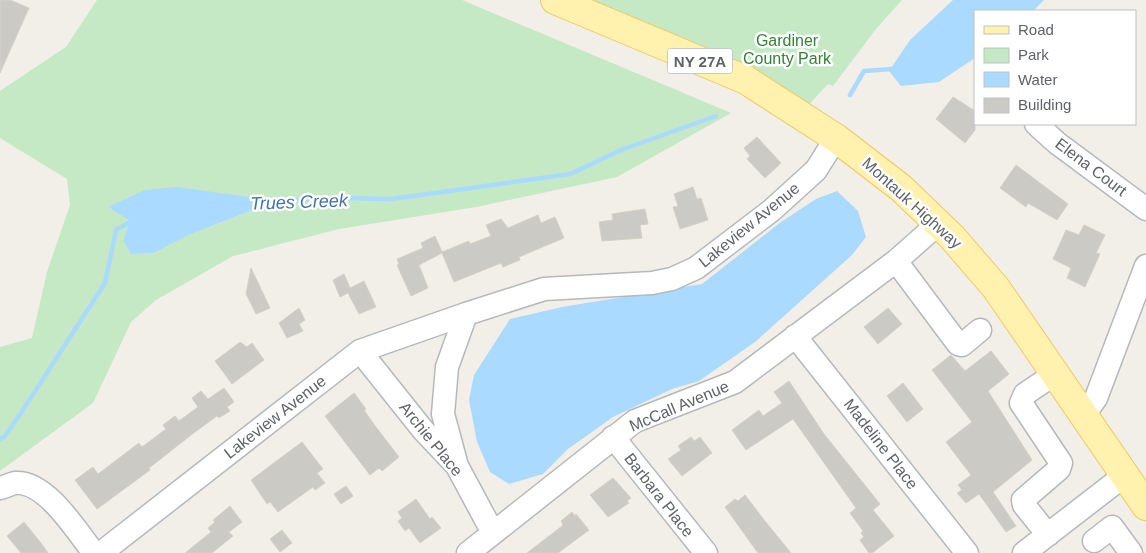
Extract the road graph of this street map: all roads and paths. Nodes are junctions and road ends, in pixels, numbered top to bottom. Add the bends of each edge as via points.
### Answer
1 (555, 0) edge
2 (1037, 125) edge
3 (836, 138) junction
4 (1146, 209) edge
5 (939, 224) junction
6 (896, 261) junction
7 (1146, 266) edge
8 (466, 314) junction
9 (980, 330) dead end
10 (796, 336) junction
11 (360, 352) junction
12 (1056, 373) junction
13 (1084, 415) junction
14 (613, 436) junction
15 (457, 466) junction
16 (1125, 475) junction
17 (0, 488) edge
18 (1146, 506) edge
19 (1076, 514) junction
20 (1112, 527) junction
21 (493, 533) junction
22 (1048, 535) junction
23 (1099, 547) edge
24 (94, 553) edge
25 (100, 553) edge
26 (468, 553) edge
27 (706, 553) edge
28 (967, 553) edge
29 (1024, 553) edge
30 (1131, 553) edge
31 (1144, 553) edge

1 - 3 main road, Montauk Highway / NY 27A via 746,80
2 - 4 street, Elena Court
3 - 5 main road, Montauk Highway / NY 27A via 881,171
3 - 8 street, Lakeview Avenue via 816,170 772,210 696,268 672,279 652,283 544,289
5 - 6 street, McCall Avenue
5 - 12 main road, Montauk Highway / NY 27A via 996,288
6 - 9 street via 958,344 962,345
6 - 10 street, McCall Avenue
7 - 13 street via 1099,391
8 - 11 street, Lakeview Avenue
8 - 15 street via 447,367 443,414
10 - 14 street, McCall Avenue via 735,382 635,422
10 - 28 street, Madeline Place
11 - 15 street, Archie Place via 423,430
11 - 25 street, Lakeview Avenue
12 - 13 main road, Montauk Highway / NY 27A
12 - 22 street via 1025,394 1021,402 1061,463 1023,500
13 - 16 main road, Montauk Highway / NY 27A
14 - 21 street, McCall Avenue
14 - 27 street, Barbara Place
15 - 21 street, Archie Place
16 - 18 main road, Montauk Highway / NY 27A
16 - 19 street
17 - 24 street via 16,483 33,486 52,500
19 - 22 street
19 - 23 street
20 - 23 street
20 - 30 street
20 - 31 street via 1122,520
21 - 26 street, McCall Avenue
22 - 29 street

